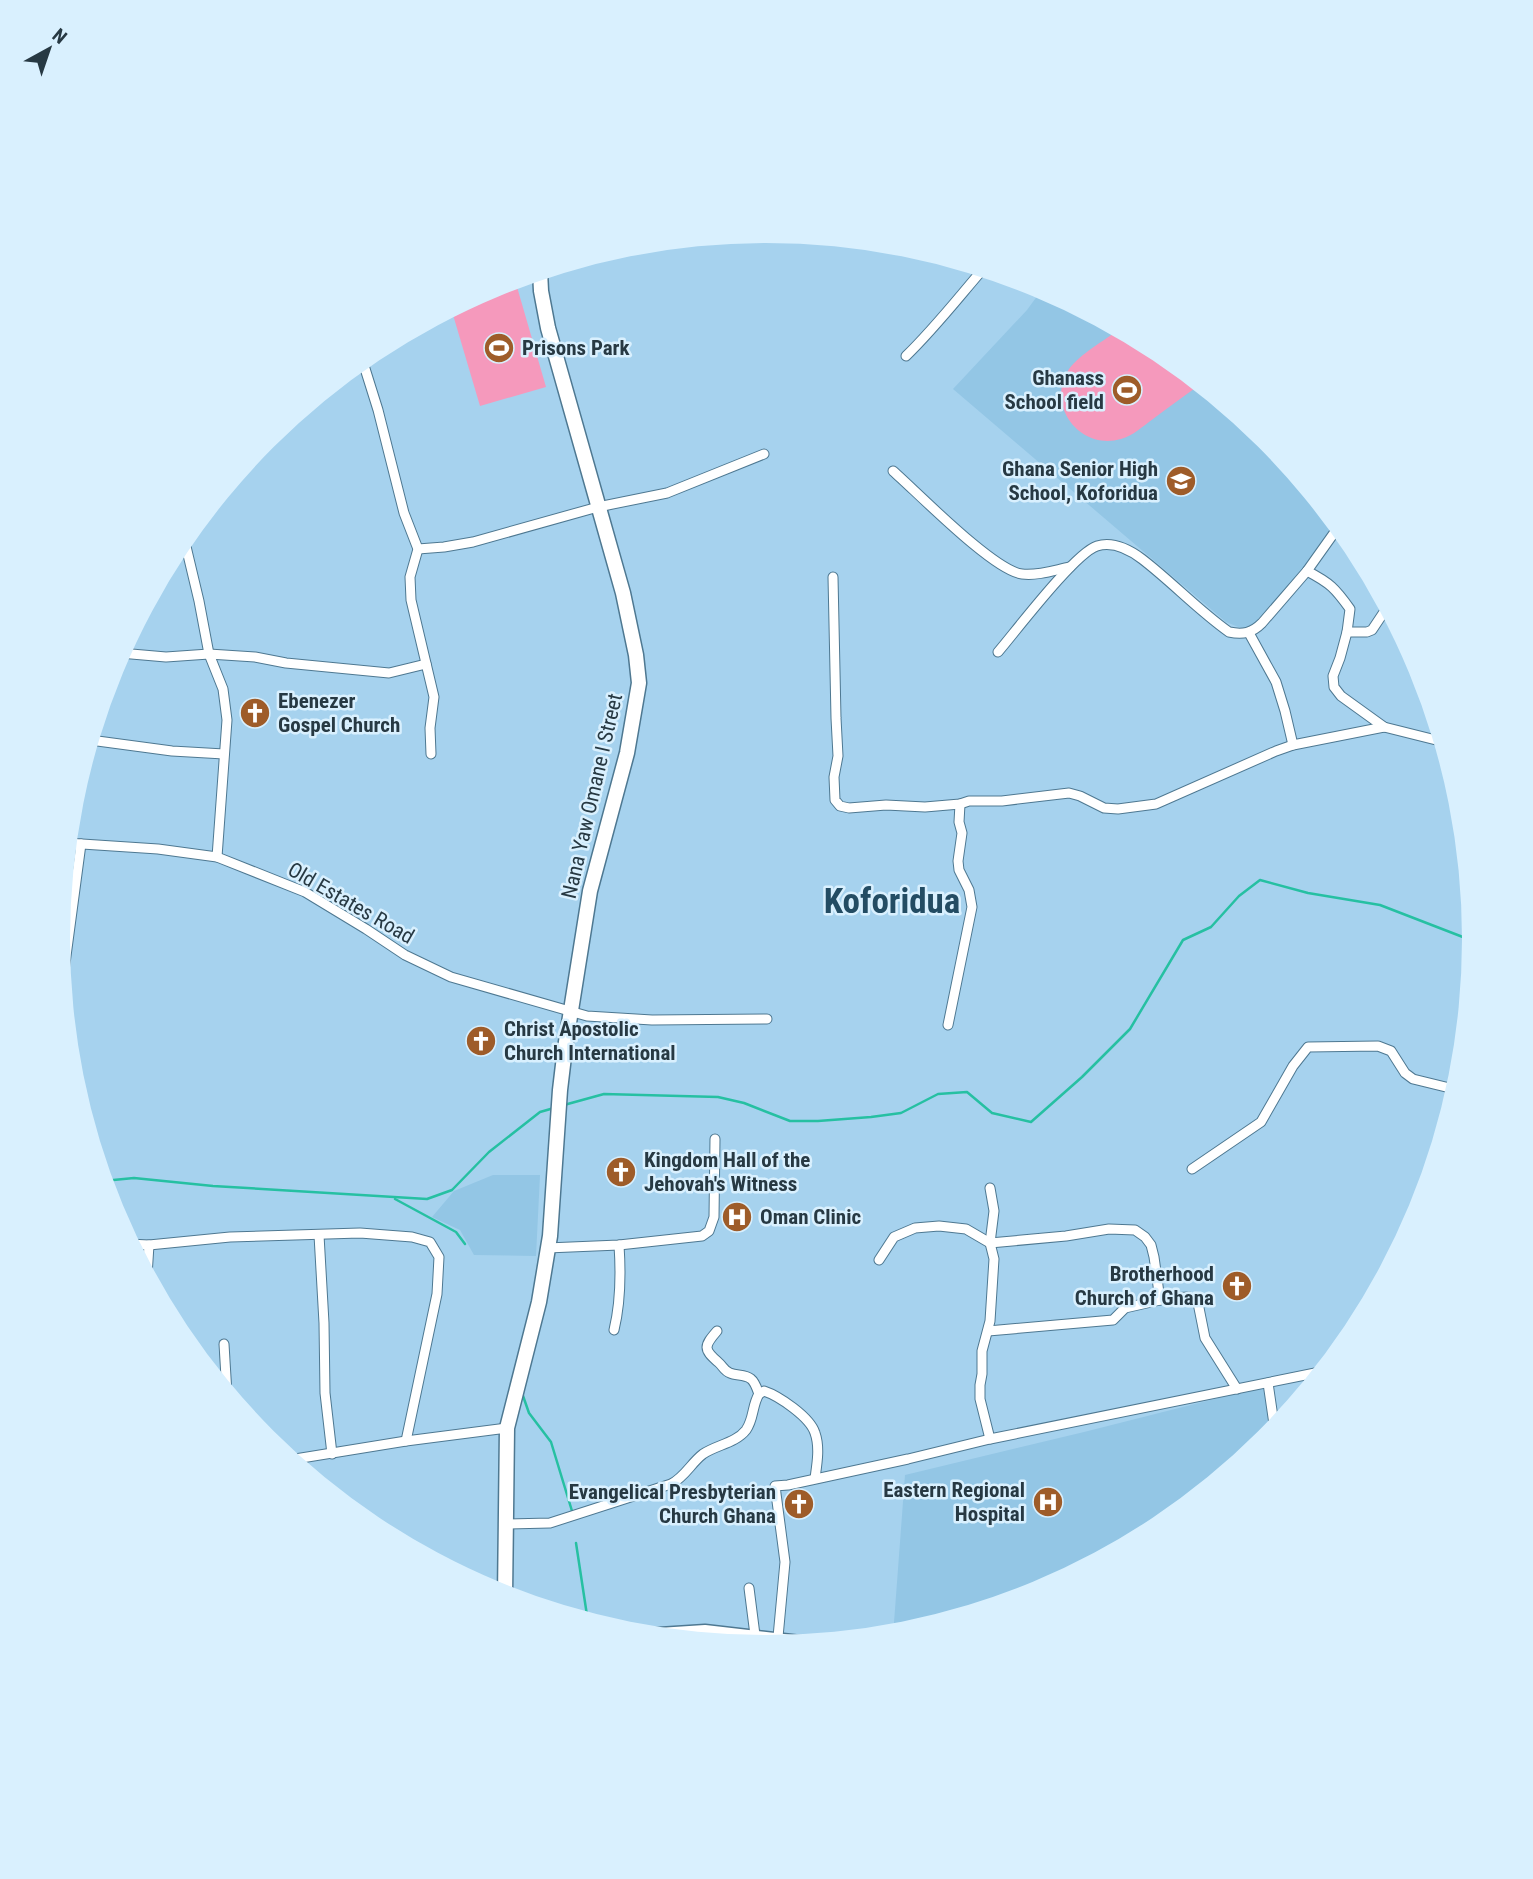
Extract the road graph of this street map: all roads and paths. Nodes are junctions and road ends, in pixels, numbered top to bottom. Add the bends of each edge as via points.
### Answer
1 (977, 276) edge
2 (540, 281) edge
3 (906, 356) dead end
4 (366, 370) edge
5 (764, 454) dead end
6 (893, 471) dead end
7 (598, 507) junction
8 (1333, 535) edge
9 (418, 549) junction
10 (188, 552) edge
11 (1071, 566) junction
12 (1307, 571) junction
13 (834, 577) dead end
14 (1382, 614) edge
15 (1347, 632) junction
16 (1249, 633) junction
17 (998, 652) dead end
18 (132, 654) edge
19 (209, 654) junction
20 (426, 664) junction
21 (1384, 727) junction
22 (1433, 739) edge
23 (99, 741) edge
24 (1293, 745) junction
25 (223, 754) junction
26 (431, 754) dead end
27 (960, 804) junction
28 (77, 844) edge
29 (82, 844) junction
30 (217, 857) junction
31 (70, 927) edge
32 (570, 1012) junction
33 (767, 1019) dead end
34 (948, 1025) dead end
35 (1447, 1087) edge
36 (715, 1139) dead end
37 (1192, 1169) dead end
38 (990, 1188) dead end
39 (319, 1235) junction
40 (990, 1243) junction
41 (140, 1245) edge
42 (149, 1245) junction
43 (618, 1245) junction
44 (547, 1248) junction
45 (148, 1260) edge
46 (879, 1260) dead end
47 (1160, 1300) junction
48 (614, 1330) dead end
49 (718, 1331) dead end
50 (988, 1331) junction
51 (224, 1344) dead end
52 (1310, 1374) edge
53 (226, 1379) edge
54 (1268, 1384) junction
55 (1237, 1389) junction
56 (759, 1394) junction
57 (1273, 1417) edge
58 (507, 1428) junction
59 (990, 1439) junction
60 (406, 1441) junction
61 (332, 1454) junction
62 (302, 1458) edge
63 (815, 1478) junction
64 (507, 1524) junction
65 (505, 1585) edge
66 (749, 1588) dead end
67 (687, 1631) edge
68 (755, 1635) junction
69 (766, 1636) edge
70 (778, 1636) edge

1 - 3 street
2 - 7 main road, Nana Yaw Omane I Street via 548,328
4 - 9 street
5 - 7 street via 667,493
6 - 11 street via 1012,572 1036,574
7 - 9 street via 473,542
7 - 32 main road, Nana Yaw Omane I Street via 622,593 639,683 627,753 590,891
8 - 12 street
9 - 20 street via 410,577 411,600
10 - 19 street
11 - 16 street via 1096,546 1123,547 1229,632
11 - 17 street
12 - 15 street via 1327,581 1350,609
12 - 16 street
13 - 27 street via 835,800 849,808
14 - 15 street via 1371,630
15 - 21 street via 1333,676 1334,687
16 - 24 street via 1276,682
18 - 19 street
19 - 20 street via 389,673
19 - 25 street via 223,689 227,720
20 - 26 street via 434,697
21 - 22 street
21 - 24 street
23 - 25 street
24 - 27 street via 1156,804 1118,810 1069,793
25 - 30 street
27 - 34 street via 959,870 972,906
28 - 29 street, Old Estates Road
29 - 30 street, Old Estates Road
29 - 31 street
30 - 32 street, Old Estates Road via 305,892 405,955 451,977
32 - 33 street, Old Estates Road via 653,1020
32 - 44 main road, Nana Yaw Omane I Street
35 - 37 street via 1413,1079 1391,1052 1378,1046 1308,1047 1261,1122
36 - 43 street via 714,1217 709,1231 692,1238
38 - 40 street via 994,1211
39 - 42 street
39 - 60 street via 420,1238 430,1242 439,1256 437,1294
39 - 61 street
40 - 46 street via 965,1229 915,1228 894,1237
40 - 47 street via 1135,1230 1151,1245
40 - 50 street
41 - 42 street
42 - 45 street
43 - 44 street
43 - 48 street via 621,1280
44 - 58 main road via 539,1303
47 - 50 street via 1125,1308 1113,1320
47 - 55 street via 1189,1297 1198,1303 1205,1338
49 - 56 street via 708,1345 709,1355 727,1373 750,1378
50 - 59 street via 980,1392
51 - 53 street
52 - 54 street
54 - 55 street
54 - 57 street
55 - 59 street
56 - 63 street via 764,1391 783,1400 813,1428
56 - 64 street via 741,1435 701,1455 681,1479 550,1523
58 - 60 street
58 - 64 main road
59 - 63 street
60 - 61 street
61 - 62 street
63 - 70 street via 775,1486 785,1562
64 - 65 main road
66 - 68 street
67 - 68 street
68 - 69 street

